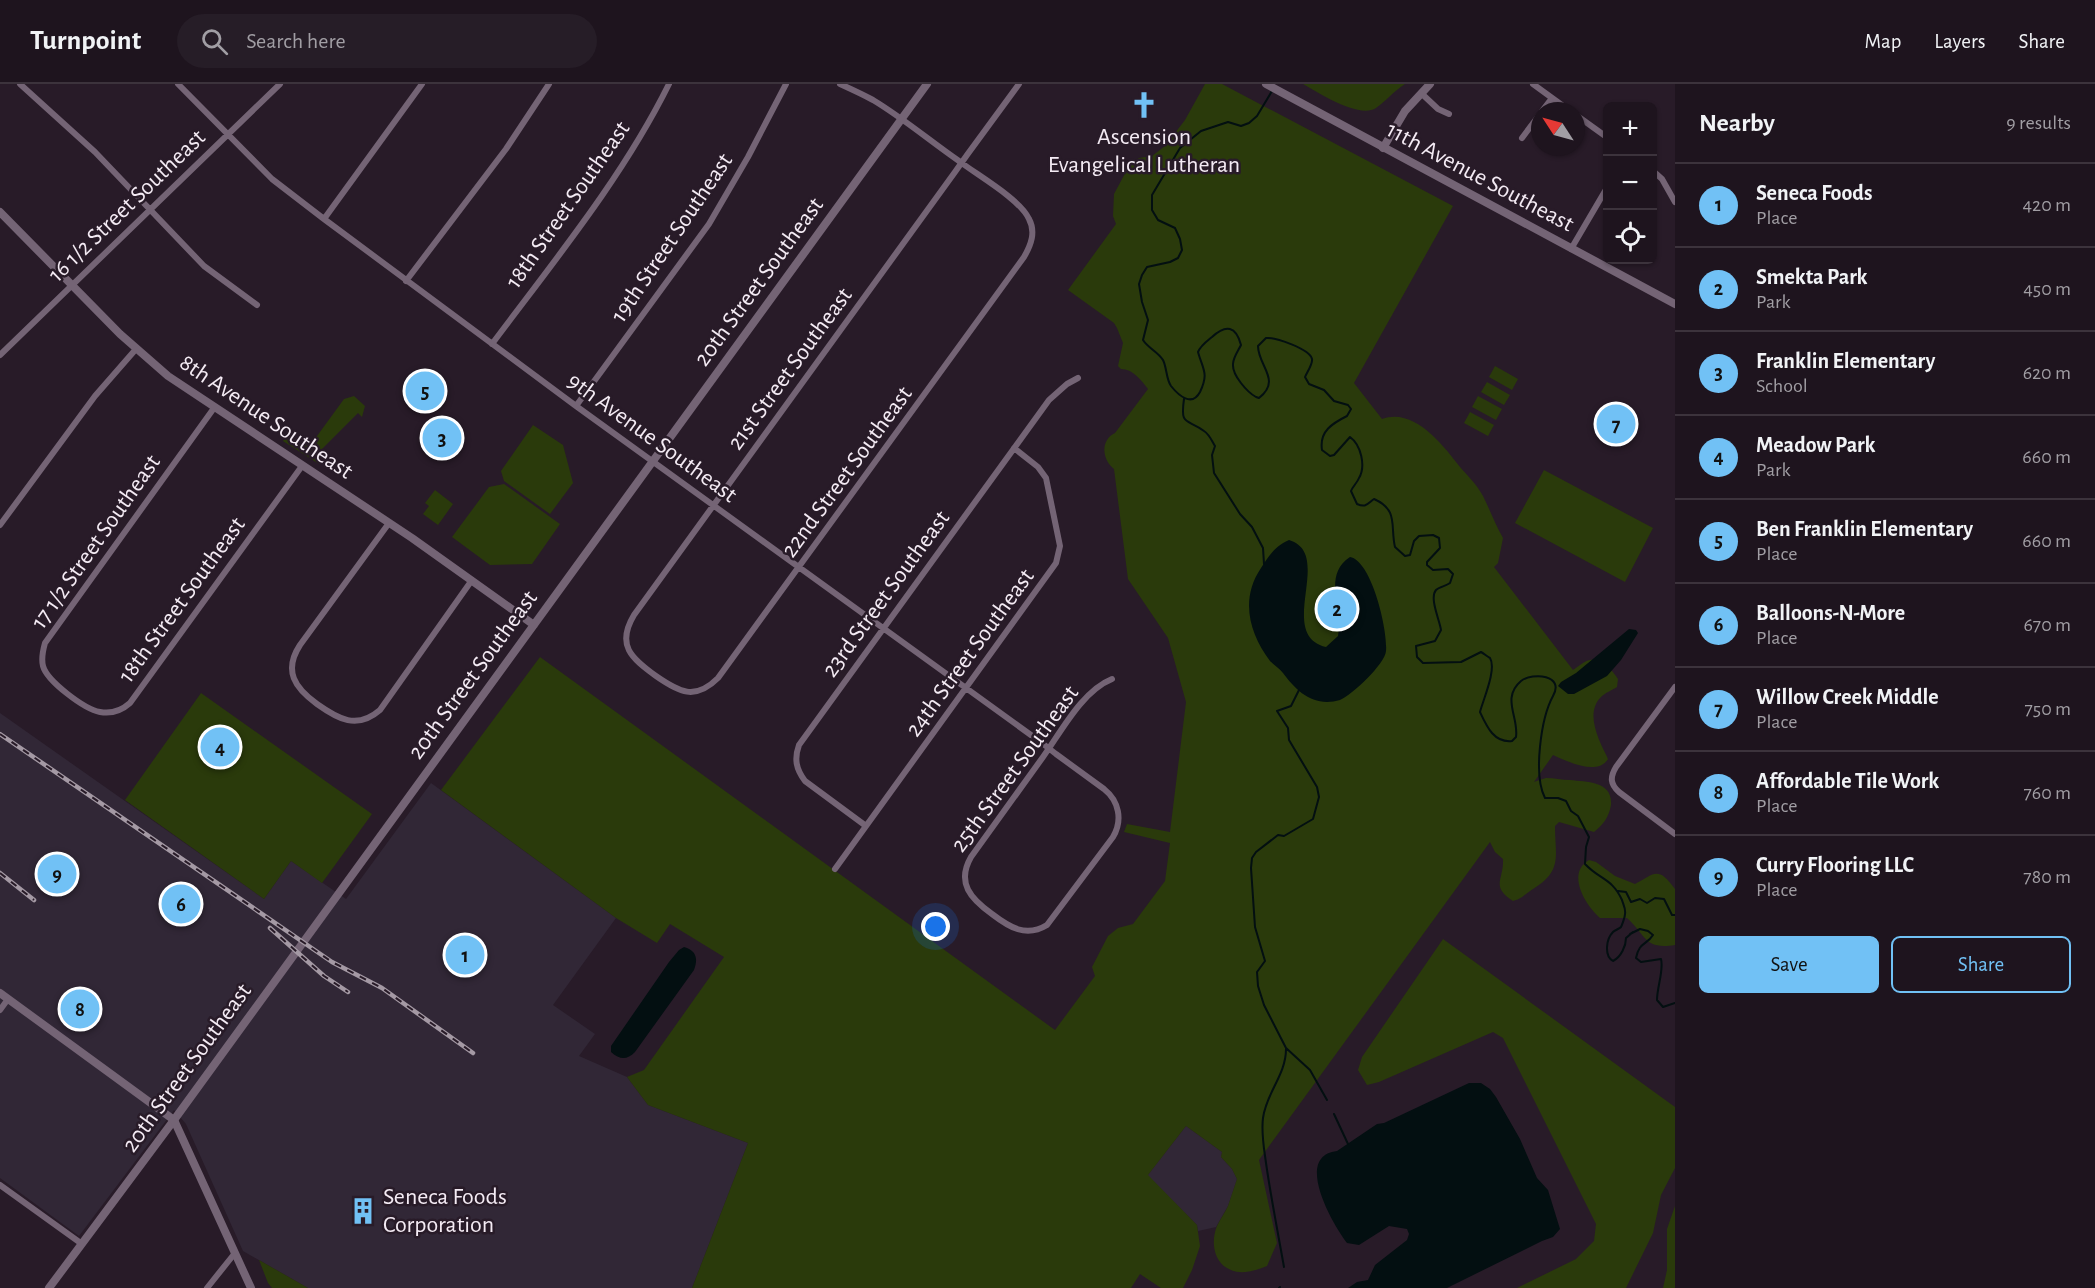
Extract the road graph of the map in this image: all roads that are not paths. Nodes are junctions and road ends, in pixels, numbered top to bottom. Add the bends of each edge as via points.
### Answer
1 (20, 84) edge
2 (178, 84) edge
3 (280, 84) edge
4 (422, 84) edge
5 (549, 84) edge
6 (669, 84) edge
7 (786, 84) edge
8 (840, 84) edge
9 (927, 84) edge
10 (1018, 84) edge
11 (1266, 84) edge
12 (1430, 84) edge
13 (1533, 84) edge
14 (1420, 93) junction
15 (1552, 98) junction
16 (1549, 102) edge
17 (1558, 102) edge
18 (1449, 114) dead end
19 (901, 119) junction
20 (1585, 121) edge
21 (1531, 126) edge
22 (1603, 134) edge
23 (228, 135) junction
24 (1522, 138) dead end
25 (1383, 148) junction
26 (961, 163) junction
27 (1657, 174) edge
28 (1603, 195) edge
29 (1675, 202) edge
30 (150, 210) junction
31 (0, 212) edge
32 (324, 219) junction
33 (1571, 249) junction
34 (406, 281) junction
35 (72, 285) junction
36 (1675, 304) edge
37 (257, 305) dead end
38 (492, 344) junction
39 (136, 349) junction
40 (0, 355) edge
41 (1078, 378) dead end
42 (576, 406) junction
43 (214, 408) junction
44 (1014, 448) junction
45 (653, 461) junction
46 (302, 466) junction
47 (714, 505) junction
48 (389, 523) junction
49 (0, 525) edge
50 (799, 568) junction
51 (472, 580) junction
52 (534, 626) junction
53 (883, 629) junction
54 (655, 675) joint
55 (1112, 679) dead end
56 (1675, 687) edge
57 (966, 689) junction
58 (71, 696) joint
59 (1049, 749) junction
60 (1117, 807) joint
61 (866, 826) junction
62 (1675, 834) edge
63 (835, 869) dead end
64 (0, 993) edge
65 (8, 999) junction
66 (0, 1010) edge
67 (174, 1120) junction
68 (0, 1185) edge
69 (81, 1244) junction
70 (235, 1253) junction
71 (49, 1288) edge
72 (207, 1288) edge
73 (250, 1288) edge

1 - 30 street via 95,152
2 - 23 street, 9th Avenue Southeast
3 - 23 street, 16 1/2 Street Southeast
4 - 32 street
5 - 34 street via 506,149
6 - 38 street, 18th Street Southeast via 613,178
7 - 42 street, 19th Street Southeast via 709,224
8 - 19 street
9 - 19 street, 20th Street Southeast
10 - 26 street, 21st Street Southeast
11 - 25 main road, 11th Avenue Southeast
12 - 14 street
13 - 15 street
14 - 18 street
14 - 25 street
15 - 16 street
15 - 17 street
19 - 26 street
19 - 45 street, 20th Street Southeast
20 - 22 street
21 - 24 street
23 - 30 street, 16 1/2 Street Southeast
23 - 32 street, 9th Avenue Southeast via 272,179
25 - 33 main road, 11th Avenue Southeast
26 - 47 street, 21st Street Southeast
26 - 50 street, 22nd Street Southeast via 1026,212 1033,228 1032,242
27 - 29 street
28 - 33 street
30 - 35 street, 16 1/2 Street Southeast
30 - 37 street via 210,271
31 - 35 street, 8th Avenue Southeast
32 - 34 street, 9th Avenue Southeast
33 - 36 main road, 11th Avenue Southeast
34 - 38 street, 9th Avenue Southeast
35 - 39 street, 8th Avenue Southeast
35 - 40 street, 16 1/2 Street Southeast
38 - 42 street, 9th Avenue Southeast
39 - 43 street, 8th Avenue Southeast
39 - 49 street via 95,396
41 - 44 street, 23rd Street Southeast via 1049,400
42 - 45 street, 9th Avenue Southeast
43 - 46 street, 8th Avenue Southeast
43 - 58 street, 17 1/2 Street Southeast via 45,643 45,670
44 - 53 street, 23rd Street Southeast
44 - 57 street, 24th Street Southeast via 1038,466 1046,478 1060,551 1052,569
45 - 47 street, 9th Avenue Southeast
45 - 52 street, 20th Street Southeast
46 - 48 street, 8th Avenue Southeast
46 - 58 street, 18th Street Southeast via 130,703 116,712 100,712
47 - 50 street, 9th Avenue Southeast
47 - 54 street, 21st Street Southeast via 627,630 626,644 632,656
48 - 51 street, 8th Avenue Southeast
48 - 51 street via 293,657 297,687 319,705 344,720 357,721 374,714
50 - 53 street, 9th Avenue Southeast
50 - 54 street, 22nd Street Southeast via 712,684 687,693
51 - 52 street, 8th Avenue Southeast
52 - 67 street, 20th Street Southeast
53 - 57 street, 9th Avenue Southeast
53 - 61 street, 23rd Street Southeast via 802,740 796,757 805,781
55 - 59 street, 25th Street Southeast via 1088,696
56 - 62 street via 1611,777 1619,792
57 - 59 street, 9th Avenue Southeast
57 - 61 street, 24th Street Southeast
59 - 60 street, 9th Avenue Southeast via 1109,793
59 - 60 street, 25th Street Southeast via 968,863 964,875 969,893 978,904 1021,931 1047,925 1115,834
61 - 63 street, 24th Street Southeast
64 - 65 main road
65 - 66 street
65 - 67 main road
67 - 69 street, 20th Street Southeast
67 - 70 main road
68 - 69 street
69 - 71 street, 20th Street Southeast
70 - 72 street
70 - 73 main road

